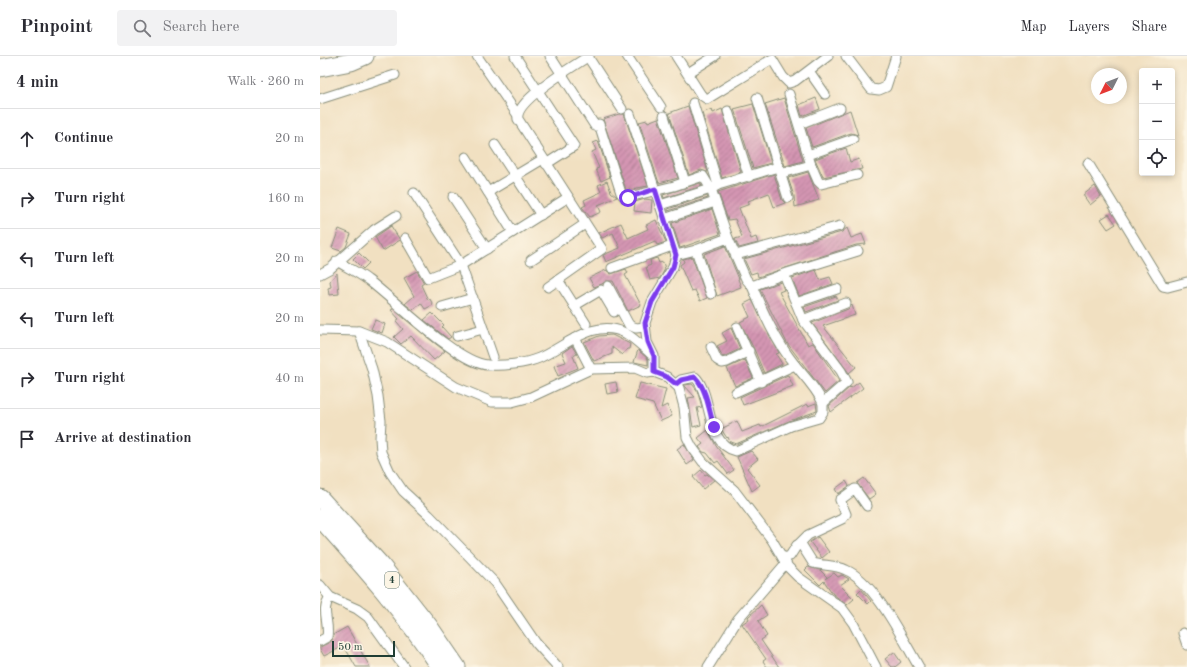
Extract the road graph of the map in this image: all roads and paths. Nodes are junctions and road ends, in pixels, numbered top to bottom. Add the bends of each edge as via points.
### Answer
1 (365, 56) edge
2 (476, 56) edge
3 (515, 56) edge
4 (550, 56) edge
5 (588, 56) edge
6 (627, 56) edge
7 (676, 56) edge
8 (715, 56) edge
9 (828, 56) edge
10 (846, 56) edge
11 (774, 57) edge
12 (892, 58) edge
13 (320, 68) edge
14 (809, 71) junction
15 (562, 74) junction
16 (688, 74) junction
17 (395, 75) dead end
18 (538, 91) junction
19 (789, 94) dead end
20 (825, 94) dead end
21 (757, 98) dead end
22 (320, 99) edge
23 (693, 103) dead end
24 (840, 108) dead end
25 (622, 109) dead end
26 (728, 111) dead end
27 (517, 114) junction
28 (630, 114) dead end
29 (799, 124) junction
30 (853, 139) dead end
31 (495, 145) dead end
32 (808, 155) junction
33 (466, 157) dead end
34 (545, 161) junction
35 (1088, 163) dead end
36 (811, 165) junction
37 (778, 167) junction
38 (857, 175) dead end
39 (515, 176) junction
40 (749, 176) junction
41 (685, 182) junction
42 (714, 187) junction
43 (655, 189) junction
44 (488, 192) junction
45 (414, 193) dead end
46 (453, 197) dead end
47 (567, 198) junction
48 (788, 198) dead end
49 (715, 202) junction
50 (660, 205) junction
51 (541, 215) junction
52 (396, 216) dead end
53 (664, 219) junction
54 (585, 224) junction
55 (840, 226) dead end
56 (513, 232) junction
57 (405, 238) dead end
58 (728, 238) junction
59 (487, 249) junction
60 (674, 250) junction
61 (696, 250) junction
62 (858, 251) dead end
63 (736, 255) junction
64 (530, 260) dead end
65 (337, 261) junction
66 (461, 265) junction
67 (612, 268) dead end
68 (320, 274) edge
69 (784, 274) junction
70 (558, 280) junction
71 (1187, 282) edge
72 (608, 286) dead end
73 (752, 286) junction
74 (548, 287) dead end
75 (837, 289) dead end
76 (712, 294) dead end
77 (473, 298) junction
78 (796, 303) junction
79 (846, 303) dead end
80 (574, 306) junction
81 (442, 307) dead end
82 (614, 312) dead end
83 (803, 320) junction
84 (586, 324) dead end
85 (645, 327) junction
86 (738, 327) dead end
87 (483, 329) junction
88 (320, 330) edge
89 (359, 331) junction
90 (457, 336) dead end
91 (576, 338) junction
92 (711, 347) dead end
93 (748, 351) junction
94 (654, 356) junction
95 (493, 357) dead end
96 (795, 365) junction
97 (591, 369) junction
98 (654, 372) junction
99 (761, 382) junction
100 (676, 384) junction
101 (736, 392) dead end
102 (823, 403) junction
103 (320, 498) edge
104 (867, 506) dead end
105 (320, 518) edge
106 (799, 544) junction
107 (785, 561) junction
108 (320, 585) edge
109 (330, 597) junction
110 (1183, 633) dead end
111 (320, 641) edge
112 (1187, 645) edge
113 (404, 667) edge
114 (440, 667) edge
115 (457, 667) edge
116 (558, 667) edge
117 (708, 667) edge
118 (876, 667) edge
119 (918, 667) edge

1 - 13 highway via 351,62
2 - 27 street
3 - 18 street
4 - 15 street
5 - 15 street
5 - 25 street
6 - 41 street via 662,111
7 - 16 street
8 - 16 street
9 - 14 street
10 - 12 street via 871,89 878,90 886,86
11 - 14 street via 783,77 789,83
11 - 16 street via 707,99 701,95
14 - 20 street
15 - 18 street
15 - 43 street via 597,125 623,196 631,198
17 - 22 street
18 - 27 street
18 - 34 street via 574,146
19 - 29 street
21 - 37 street
23 - 42 street
24 - 29 street
26 - 40 street
27 - 34 street
28 - 43 street
29 - 32 street
30 - 32 street
31 - 39 street
32 - 36 street
33 - 44 street
34 - 39 street
34 - 47 street
35 - 71 street via 1164,286
36 - 37 street via 786,172
36 - 38 street via 821,184
37 - 40 street
37 - 48 street
39 - 44 street
39 - 51 street
40 - 42 street
41 - 42 street via 702,176
41 - 43 street via 661,190
42 - 49 street
42 - 50 street
43 - 50 street
44 - 56 street
45 - 66 street
46 - 59 street
47 - 51 street
47 - 54 street
49 - 53 street
49 - 58 street
50 - 53 street
51 - 56 street
52 - 65 street via 374,230
53 - 60 street
54 - 64 street
54 - 70 street via 602,249
55 - 63 street
56 - 59 street
57 - 66 street via 428,278
58 - 61 street
58 - 63 street
59 - 66 street
60 - 61 street
60 - 67 street
60 - 85 street via 673,267 652,302
61 - 76 street
62 - 69 street
63 - 73 street via 746,279
65 - 68 street via 332,268
65 - 91 street via 368,280 450,348 472,362 488,365 525,362
66 - 77 street
69 - 73 street
69 - 78 street
70 - 74 street
70 - 80 street
72 - 85 street via 629,325 636,328
73 - 96 street via 774,333
75 - 78 street
77 - 81 street
77 - 87 street
78 - 83 street
79 - 83 street
80 - 82 street via 601,290
80 - 84 street
83 - 102 street via 847,382
85 - 94 street
86 - 93 street
87 - 90 street
87 - 95 street
88 - 89 street
89 - 97 street via 387,342 456,388 492,402 512,402 531,397
89 - 116 street via 378,396 381,452 390,472 403,491 495,583 536,643
91 - 94 street via 596,329 618,330
91 - 97 street
92 - 93 street via 717,360 722,363
93 - 99 street
94 - 98 street
96 - 99 street
96 - 102 street via 816,390
97 - 98 street via 635,368 647,373
98 - 100 street
99 - 101 street
100 - 102 street via 690,377 697,379 719,437 726,447 736,451 791,426 819,418 823,412
100 - 107 street via 682,393 685,426 692,447 703,462 734,490
103 - 115 highway, 4 via 385,571 429,626
104 - 106 street via 855,489 840,500 846,514 842,519 808,535
105 - 114 highway, 4 via 420,635
106 - 107 street
106 - 119 street via 813,563 847,570 866,585 883,608
107 - 117 street via 738,620
107 - 118 street via 798,577 842,608 853,623
108 - 109 street
109 - 111 street via 324,609 327,637
109 - 113 street via 368,617
110 - 112 street

